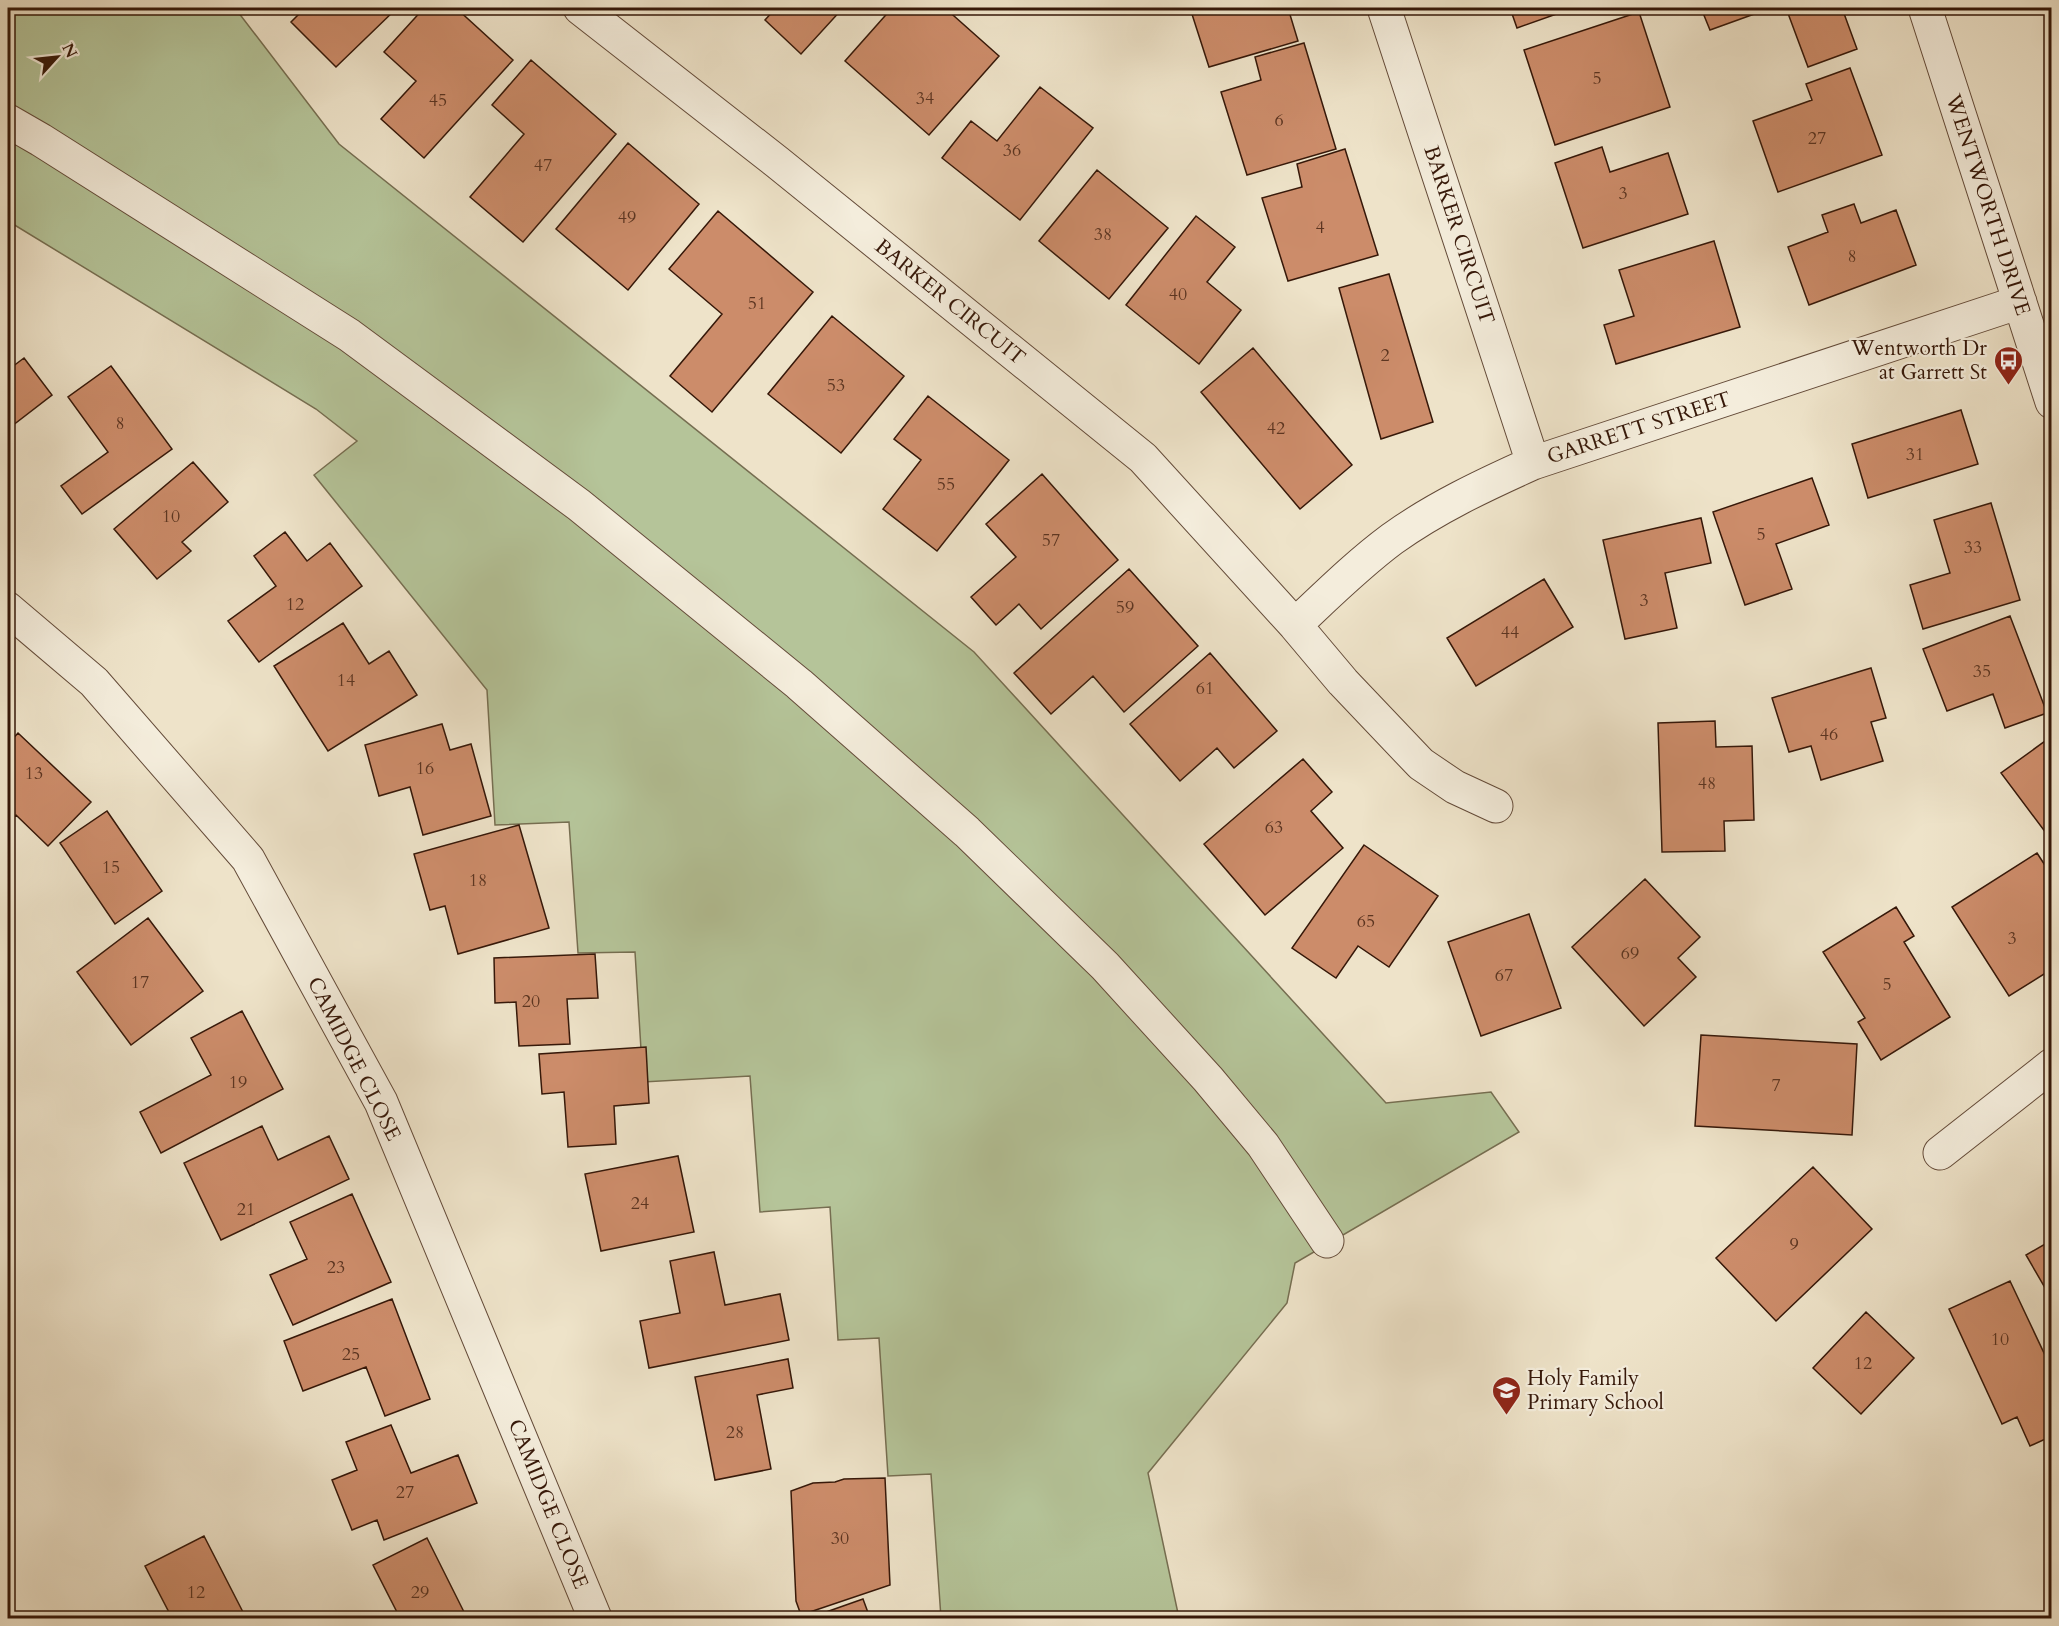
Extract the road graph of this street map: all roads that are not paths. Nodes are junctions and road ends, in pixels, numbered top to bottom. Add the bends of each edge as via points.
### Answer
1 (580, 8) edge
2 (1384, 8) edge
3 (1925, 8) edge
4 (8, 121) edge
5 (2020, 302) junction
6 (2052, 402) edge
7 (1533, 464) junction
8 (8, 609) edge
9 (1295, 625) junction
10 (1496, 806) dead end
11 (2052, 1065) edge
12 (1940, 1153) dead end
13 (1327, 1241) dead end
14 (595, 1618) edge

1 - 9 street, BARKER CIRCUIT via 1143,458
2 - 7 street, BARKER CIRCUIT
3 - 5 street, WENTWORTH DRIVE
4 - 13 street via 350,335 579,505 799,684 967,832 1105,966 1263,1145
5 - 6 street, WENTWORTH DRIVE
5 - 7 street, GARRETT STREET
7 - 9 street, GARRETT STREET via 1464,495 1392,539
8 - 14 street, CAMIDGE CLOSE via 94,682 248,859 381,1102
9 - 10 street, BARKER CIRCUIT via 1421,764 1455,787
11 - 12 street

